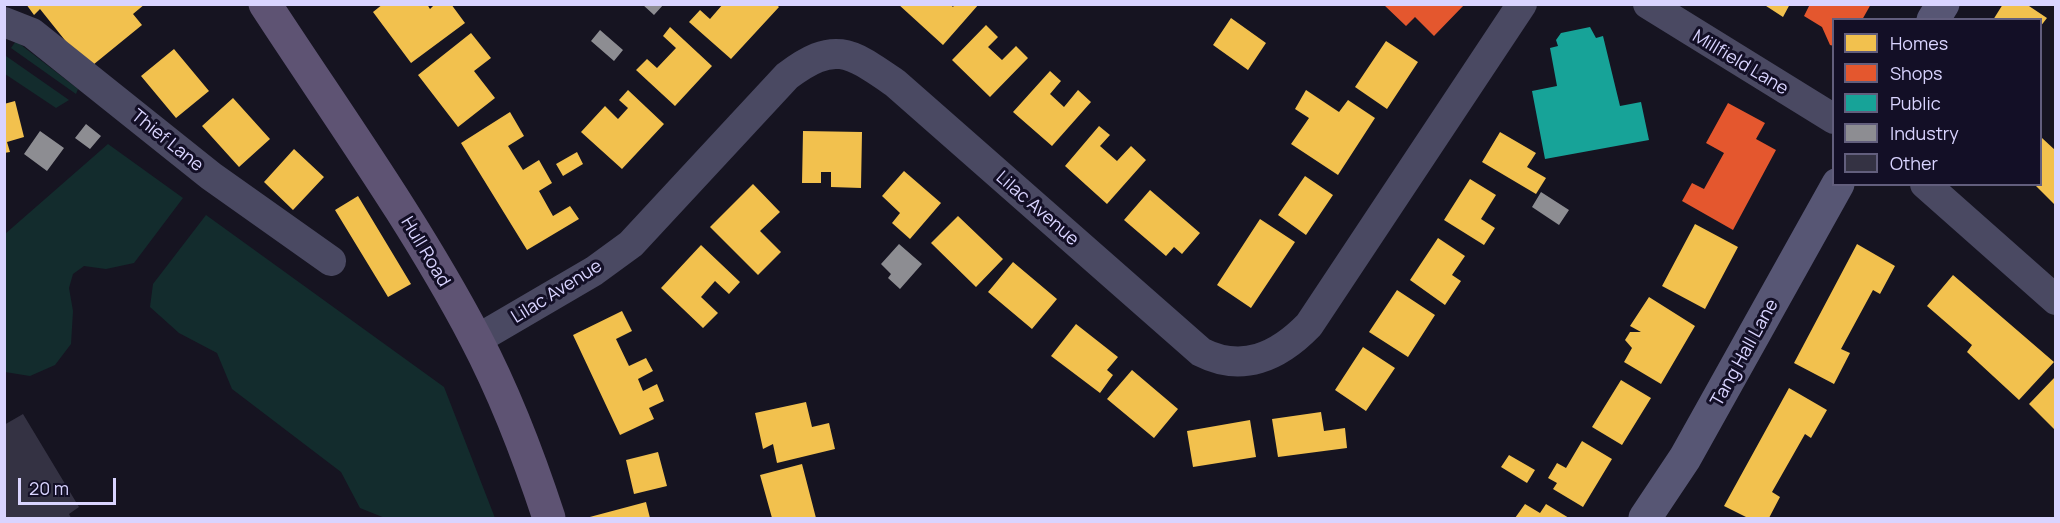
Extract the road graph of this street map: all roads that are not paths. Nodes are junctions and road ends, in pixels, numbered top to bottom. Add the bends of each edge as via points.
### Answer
1 (265, 4) edge
2 (1522, 4) edge
3 (1648, 4) edge
4 (1943, 4) edge
5 (1934, 18) edge
6 (4, 22) edge
7 (1832, 118) edge
8 (1837, 186) edge
9 (1927, 186) edge
10 (331, 261) dead end
11 (2055, 300) edge
12 (476, 340) junction
13 (549, 519) edge
14 (1645, 519) edge

1 - 12 main road, Hull Road via 394,202
2 - 12 street, Lilac Avenue via 1309,325 1273,354 1247,361 1219,361 1201,352 895,83 862,61 835,52 812,58 780,82 631,244 594,271
3 - 7 street, Millfield Lane
4 - 5 street
6 - 10 street, Thief Lane via 32,33 211,176
8 - 14 street, Tang Hall Lane via 1696,438
9 - 11 street
12 - 13 main road, Hull Road via 530,463

